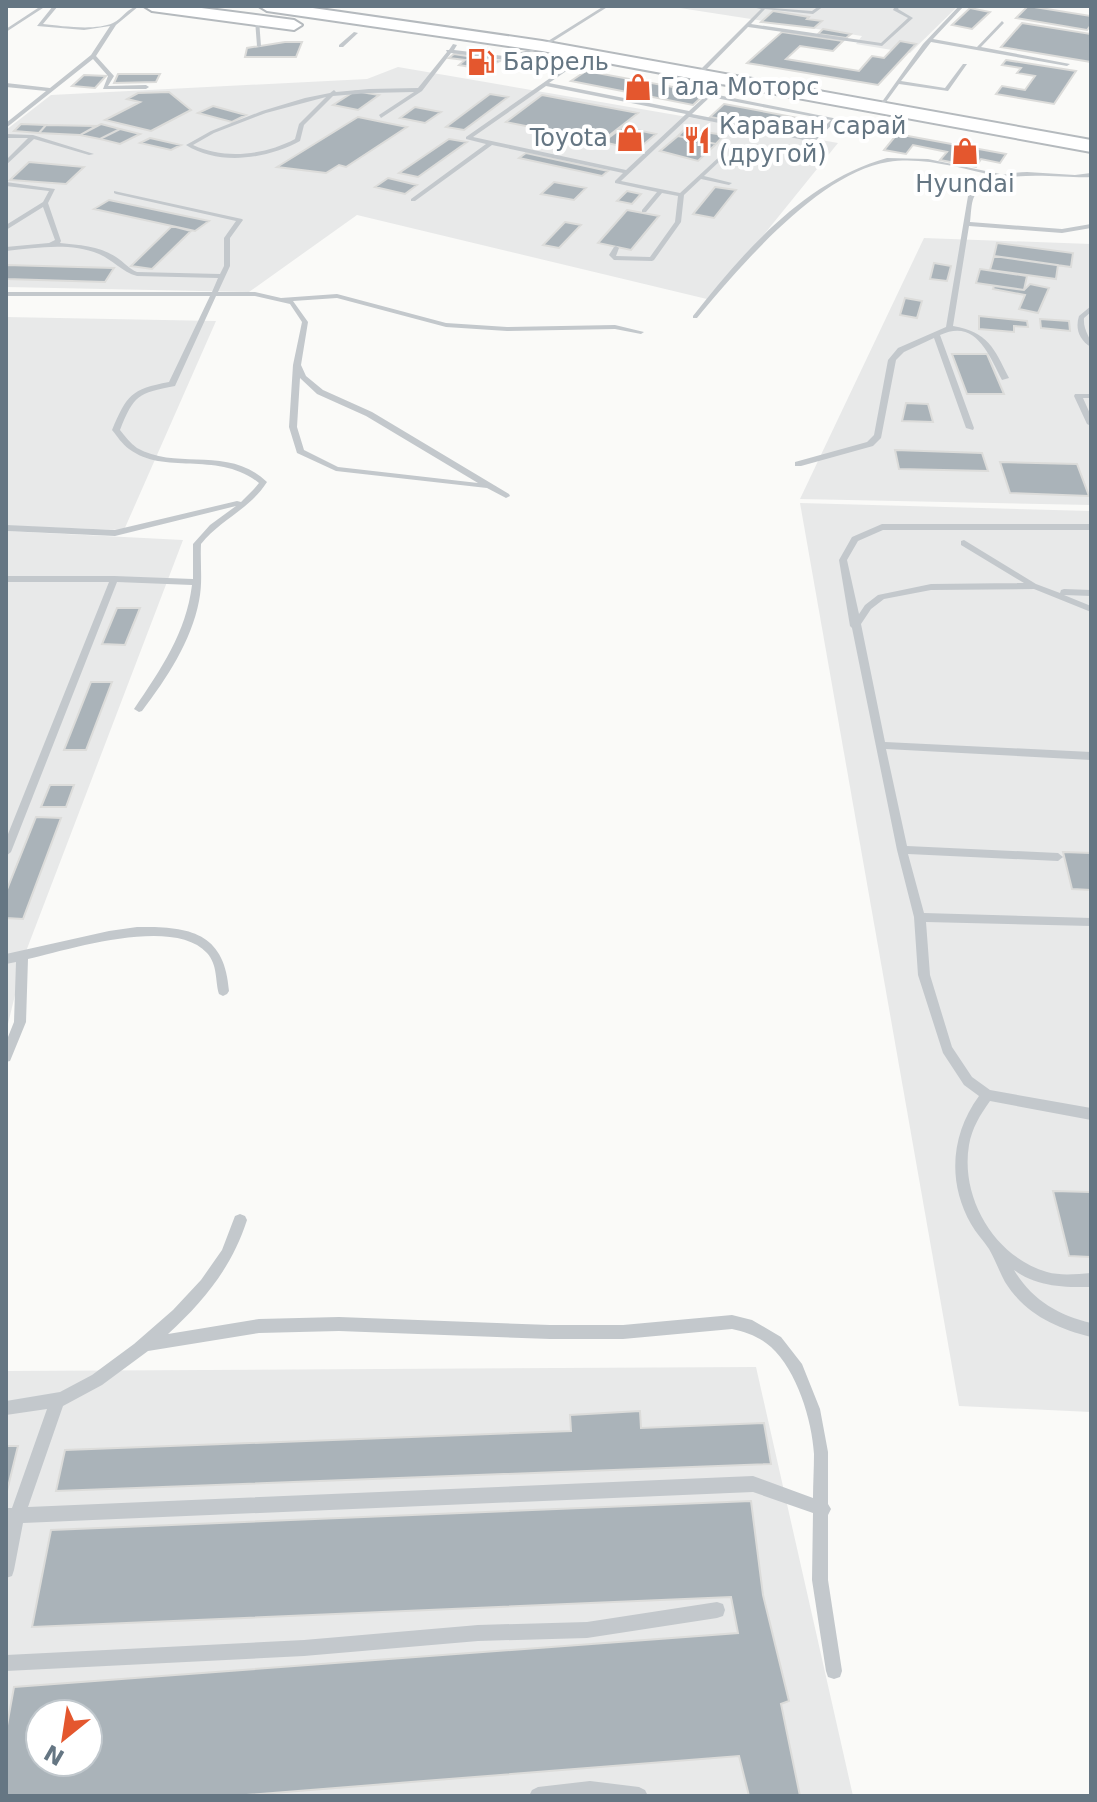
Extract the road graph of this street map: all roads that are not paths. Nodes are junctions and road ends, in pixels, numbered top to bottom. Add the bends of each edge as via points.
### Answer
1 (44, 6) edge
2 (56, 6) edge
3 (137, 6) edge
4 (152, 6) edge
5 (267, 6) edge
6 (607, 6) edge
7 (749, 6) edge
8 (822, 6) edge
9 (898, 6) edge
10 (962, 6) edge
11 (763, 9) junction
12 (257, 20) junction
13 (1002, 22) dead end
14 (114, 24) junction
15 (747, 25) junction
16 (6, 31) edge
17 (356, 33) junction
18 (930, 40) junction
19 (259, 46) dead end
20 (341, 46) dead end
21 (451, 48) junction
22 (538, 48) junction
23 (978, 48) junction
24 (586, 55) junction
25 (93, 56) junction
26 (1067, 64) dead end
27 (965, 65) dead end
28 (699, 74) junction
29 (726, 79) junction
30 (898, 82) junction
31 (545, 84) junction
32 (6, 85) edge
33 (146, 87) dead end
34 (52, 90) junction
35 (420, 90) junction
36 (334, 92) junction
37 (710, 95) junction
38 (881, 105) junction
39 (689, 114) junction
40 (381, 116) dead end
41 (6, 126) edge
42 (6, 136) edge
43 (33, 137) junction
44 (491, 143) junction
45 (1091, 146) edge
46 (91, 154) dead end
47 (719, 159) dead end
48 (6, 163) edge
49 (627, 172) junction
50 (1002, 175) junction
51 (1091, 175) edge
52 (700, 177) junction
53 (729, 183) dead end
54 (6, 184) edge
55 (661, 191) junction
56 (116, 192) dead end
57 (681, 195) junction
58 (413, 200) dead end
59 (45, 203) junction
60 (644, 211) dead end
61 (966, 224) junction
62 (1091, 226) edge
63 (6, 228) edge
64 (54, 244) junction
65 (616, 248) dead end
66 (6, 249) edge
67 (221, 276) junction
68 (6, 294) edge
69 (212, 294) junction
70 (282, 300) junction
71 (1091, 308) edge
72 (695, 317) dead end
73 (949, 328) junction
74 (641, 332) dead end
75 (936, 334) junction
76 (1091, 345) edge
77 (297, 365) junction
78 (1005, 378) dead end
79 (1091, 396) edge
80 (1091, 424) edge
81 (970, 428) dead end
82 (798, 464) dead end
83 (491, 487) junction
84 (506, 496) dead end
85 (242, 502) junction
86 (1091, 527) edge
87 (6, 528) edge
88 (964, 543) dead end
89 (6, 579) edge
90 (114, 579) junction
91 (197, 582) junction
92 (1035, 586) junction
93 (1055, 592) junction
94 (1091, 593) edge
95 (1091, 609) edge
96 (855, 626) junction
97 (139, 709) dead end
98 (880, 745) junction
99 (1091, 756) edge
100 (902, 850) junction
101 (6, 852) edge
102 (1058, 857) dead end
103 (920, 917) junction
104 (1091, 922) edge
105 (22, 957) junction
106 (6, 959) edge
107 (223, 991) dead end
108 (6, 1057) edge
109 (987, 1095) junction
110 (1091, 1114) edge
111 (240, 1220) dead end
112 (996, 1250) junction
113 (1091, 1280) edge
114 (1091, 1330) edge
115 (142, 1345) junction
116 (57, 1401) junction
117 (6, 1408) edge
118 (823, 1509) junction
119 (12, 1516) edge
120 (6, 1570) edge
121 (717, 1610) dead end
122 (6, 1663) edge
123 (834, 1671) dead end
124 (548, 1795) edge
125 (639, 1796) edge

1 - 16 lane
2 - 14 lane via 39,25 84,29
3 - 14 lane
4 - 12 main road
5 - 22 main road
6 - 22 lane
7 - 11 lane
8 - 11 lane via 813,13
9 - 15 lane via 895,9 911,18 882,45
10 - 18 lane
11 - 15 lane
12 - 17 main road
12 - 19 lane
13 - 23 lane
14 - 25 lane
15 - 28 lane
17 - 20 lane
17 - 21 main road
18 - 23 lane
18 - 30 lane
21 - 22 main road
21 - 35 lane
22 - 24 main road
23 - 26 lane
24 - 28 main road
24 - 31 lane
25 - 33 lane via 111,76 105,88
25 - 34 lane
27 - 30 lane via 946,90
28 - 29 main road
29 - 37 lane
29 - 38 main road
30 - 38 lane
31 - 39 lane
31 - 44 lane via 468,138
32 - 34 lane
34 - 41 lane
35 - 36 lane
35 - 40 lane
36 - 36 lane via 292,100 189,147 234,153 288,147 298,140 301,125
37 - 39 lane
37 - 39 lane via 835,119 814,140
38 - 45 main road
39 - 49 lane
42 - 43 lane
43 - 46 lane
43 - 48 lane
44 - 49 lane
44 - 58 lane
47 - 52 lane
49 - 55 lane via 617,182
50 - 51 lane
50 - 61 lane via 987,180 971,196
50 - 72 lane via 883,161 827,186 727,275
52 - 53 lane
52 - 57 lane
54 - 59 lane via 53,190
55 - 57 lane
55 - 60 lane
56 - 67 lane via 240,220 227,238 227,266
57 - 65 lane via 678,222 652,259 614,258
59 - 63 lane
59 - 64 lane via 59,238
61 - 62 lane via 1062,231
61 - 73 lane
64 - 66 lane
64 - 67 lane via 94,249 137,274
67 - 69 lane
68 - 69 lane
69 - 70 lane
69 - 85 lane via 172,384 142,389 129,398 116,430 147,455 255,473 263,482
70 - 74 lane via 337,296 446,325 615,327
70 - 77 lane via 301,312 305,322
71 - 76 lane via 1080,326
73 - 75 lane
73 - 78 lane via 985,338
75 - 81 lane
75 - 82 lane via 901,350 892,360 878,436 870,444
77 - 83 lane via 320,392 369,414
77 - 83 lane via 293,427 300,451 336,469
79 - 80 lane via 1078,396
83 - 84 lane
85 - 87 lane via 115,533
85 - 91 lane via 197,544
86 - 96 lane via 898,524 868,531 855,539 843,560
88 - 92 lane
89 - 90 lane
90 - 91 lane
90 - 101 lane
91 - 97 lane via 176,655
92 - 93 lane
92 - 96 lane via 907,591 881,597
93 - 94 lane
93 - 95 lane
96 - 98 lane
98 - 99 lane
98 - 100 lane
100 - 102 lane
100 - 103 lane
103 - 104 lane
103 - 109 lane via 924,975 947,1049 968,1081
105 - 106 lane
105 - 107 lane via 135,932 184,935 206,945 216,957
105 - 108 lane via 20,1022
109 - 110 lane
109 - 112 lane via 969,1122 961,1167 974,1222
111 - 115 lane via 233,1246 205,1288
112 - 113 lane via 1049,1279
112 - 114 lane via 1009,1281 1035,1305 1065,1325
115 - 116 lane via 79,1392
115 - 118 lane via 259,1326 623,1332 732,1322 776,1342 797,1369 813,1409 821,1452
116 - 117 lane
116 - 119 lane
118 - 119 lane via 753,1484
118 - 123 lane via 820,1580
119 - 120 lane
121 - 122 lane via 587,1630
124 - 125 lane via 590,1790

